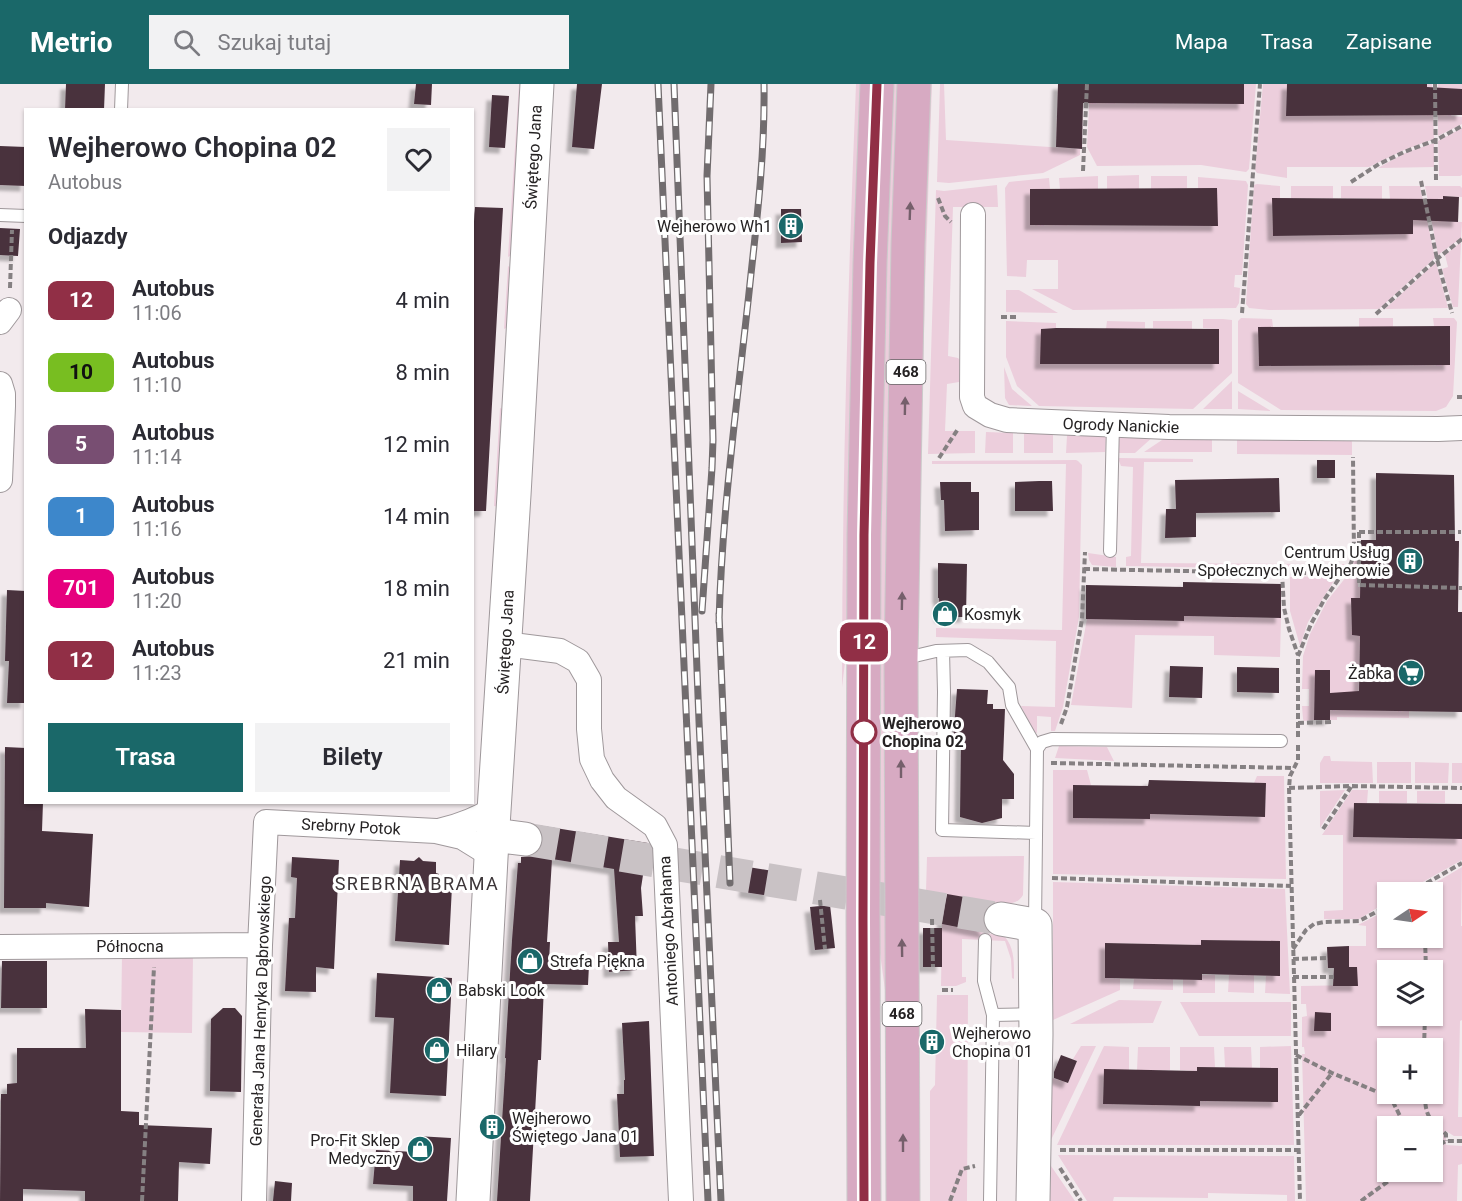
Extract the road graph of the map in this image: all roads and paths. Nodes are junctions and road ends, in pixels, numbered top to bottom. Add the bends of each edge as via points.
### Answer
1 (123, 84) edge
2 (537, 84) edge
3 (877, 84) edge
4 (914, 84) edge
5 (1087, 84) edge
6 (1260, 84) edge
7 (1435, 84) edge
8 (121, 108) edge
9 (1462, 126) edge
10 (1436, 140) junction
11 (1083, 171) dead end
12 (1421, 181) dead end
13 (1436, 181) dead end
14 (1351, 182) dead end
15 (936, 190) dead end
16 (0, 215) edge
17 (24, 216) edge
18 (963, 219) joint
19 (12, 229) dead end
20 (1462, 240) edge
21 (1437, 259) junction
22 (1242, 313) dead end
23 (1452, 313) dead end
24 (1376, 314) dead end
25 (4, 316) edge
26 (1001, 317) dead end
27 (1019, 317) dead end
28 (0, 384) edge
29 (1113, 424) junction
30 (1462, 428) edge
31 (958, 429) dead end
32 (1353, 457) dead end
33 (939, 458) dead end
34 (0, 480) edge
35 (1356, 532) junction
36 (1461, 532) edge
37 (1110, 550) dead end
38 (1084, 552) dead end
39 (1084, 569) junction
40 (1282, 573) junction
41 (1343, 573) junction
42 (1462, 588) edge
43 (504, 644) junction
44 (939, 651) junction
45 (1298, 656) junction
46 (901, 660) junction
47 (1062, 719) dead end
48 (1334, 722) dead end
49 (1298, 723) junction
50 (1281, 741) dead end
51 (1037, 749) junction
52 (1049, 763) dead end
53 (1294, 768) junction
54 (1351, 786) junction
55 (1289, 788) junction
56 (1462, 788) edge
57 (266, 822) joint
58 (1323, 829) dead end
59 (436, 831) junction
60 (1036, 833) junction
61 (501, 835) junction
62 (1462, 863) edge
63 (1050, 878) dead end
64 (1431, 881) edge
65 (1291, 886) junction
66 (820, 900) dead end
67 (1377, 912) edge
68 (932, 919) dead end
69 (1035, 925) junction
70 (993, 930) joint
71 (260, 945) junction
72 (155, 946) junction
73 (0, 947) edge
74 (825, 949) dead end
75 (1292, 951) junction
76 (1328, 958) dead end
77 (1293, 959) junction
78 (933, 967) dead end
79 (1293, 977) junction
80 (1334, 977) dead end
81 (942, 990) dead end
82 (953, 990) dead end
83 (1036, 1014) junction
84 (993, 1015) junction
85 (1296, 1055) junction
86 (1332, 1073) junction
87 (1425, 1104) edge
88 (1298, 1115) junction
89 (1400, 1116) edge
90 (1446, 1141) junction
91 (1462, 1141) edge
92 (1443, 1143) edge
93 (1060, 1150) dead end
94 (1299, 1150) junction
95 (990, 1162) junction
96 (1059, 1167) dead end
97 (1387, 1182) edge
98 (142, 1201) edge
99 (254, 1201) edge
100 (473, 1201) edge
101 (681, 1201) edge
102 (864, 1201) edge
103 (903, 1201) edge
104 (950, 1201) edge
105 (990, 1201) edge
106 (1033, 1201) edge
107 (1081, 1201) edge
108 (1300, 1201) edge
109 (1361, 1201) edge

1 - 8 lane
2 - 43 street, Świętego Jana
3 - 102 main road, 468 via 864,535
46 -> 4 main road, 468
5 - 11 path
6 - 22 path
7 - 10 path
9 - 10 path
10 - 13 path
10 - 14 path via 1379,164
12 - 21 path
15 - 18 path via 945,216
16 - 17 lane
18 - 29 street, Ogrody Nanickie via 975,406 1007,420
19 - 25 path
20 - 21 path
21 - 23 path
21 - 24 path
26 - 27 path
28 - 34 street
29 - 30 street, Ogrody Nanickie
29 - 37 lane
31 - 33 path
32 - 35 path
35 - 36 path
35 - 41 path via 1354,555
35 - 42 path via 1359,585
38 - 39 path
39 - 40 path
39 - 47 path via 1082,619
40 - 41 path
40 - 45 path via 1284,608
41 - 45 path via 1324,600
43 - 61 street, Świętego Jana
43 - 101 street, Antoniego Abrahama via 560,651 578,662 589,680 592,759 616,798 655,826 664,845
44 - 46 lane
44 - 51 lane via 968,650 988,662 1009,687 1012,705
44 - 60 lane via 944,692 942,830
45 - 49 path
103 -> 46 main road, 468
48 - 49 path
49 - 53 path via 1298,760
50 - 51 lane via 1052,740 1042,742
51 - 60 lane
52 - 53 path
53 - 55 path
54 - 55 path
54 - 56 path
54 - 58 path
55 - 65 path
57 - 59 street, Srebrny Potok
57 - 71 street, Generała Jana Henryka Dąbrowskiego
59 - 61 street, Srebrny Potok via 462,837 483,850
59 - 61 street, Srebrny Potok via 462,826 485,815
60 - 69 lane
61 - 100 street, Świętego Jana
62 - 64 path
63 - 65 path
65 - 75 path
66 - 74 path
67 - 75 path via 1359,921 1314,924
68 - 78 path
69 - 70 street
69 - 83 street
70 - 84 lane via 984,981
71 - 72 street, Północna
71 - 99 street, Generała Jana Henryka Dąbrowskiego
72 - 73 street, Północna
72 - 98 path
75 - 77 path
76 - 77 path
77 - 79 path
79 - 80 path
79 - 85 path
81 - 82 path
83 - 84 lane
83 - 106 street
84 - 95 lane
85 - 86 path
85 - 88 path
86 - 88 path
86 - 89 path via 1392,1100
87 - 90 path via 1432,1122 1446,1134
88 - 94 path
90 - 91 path
90 - 92 path
93 - 94 path
94 - 108 path
95 - 104 path via 962,1169
95 - 105 lane
96 - 107 path
97 - 109 path

